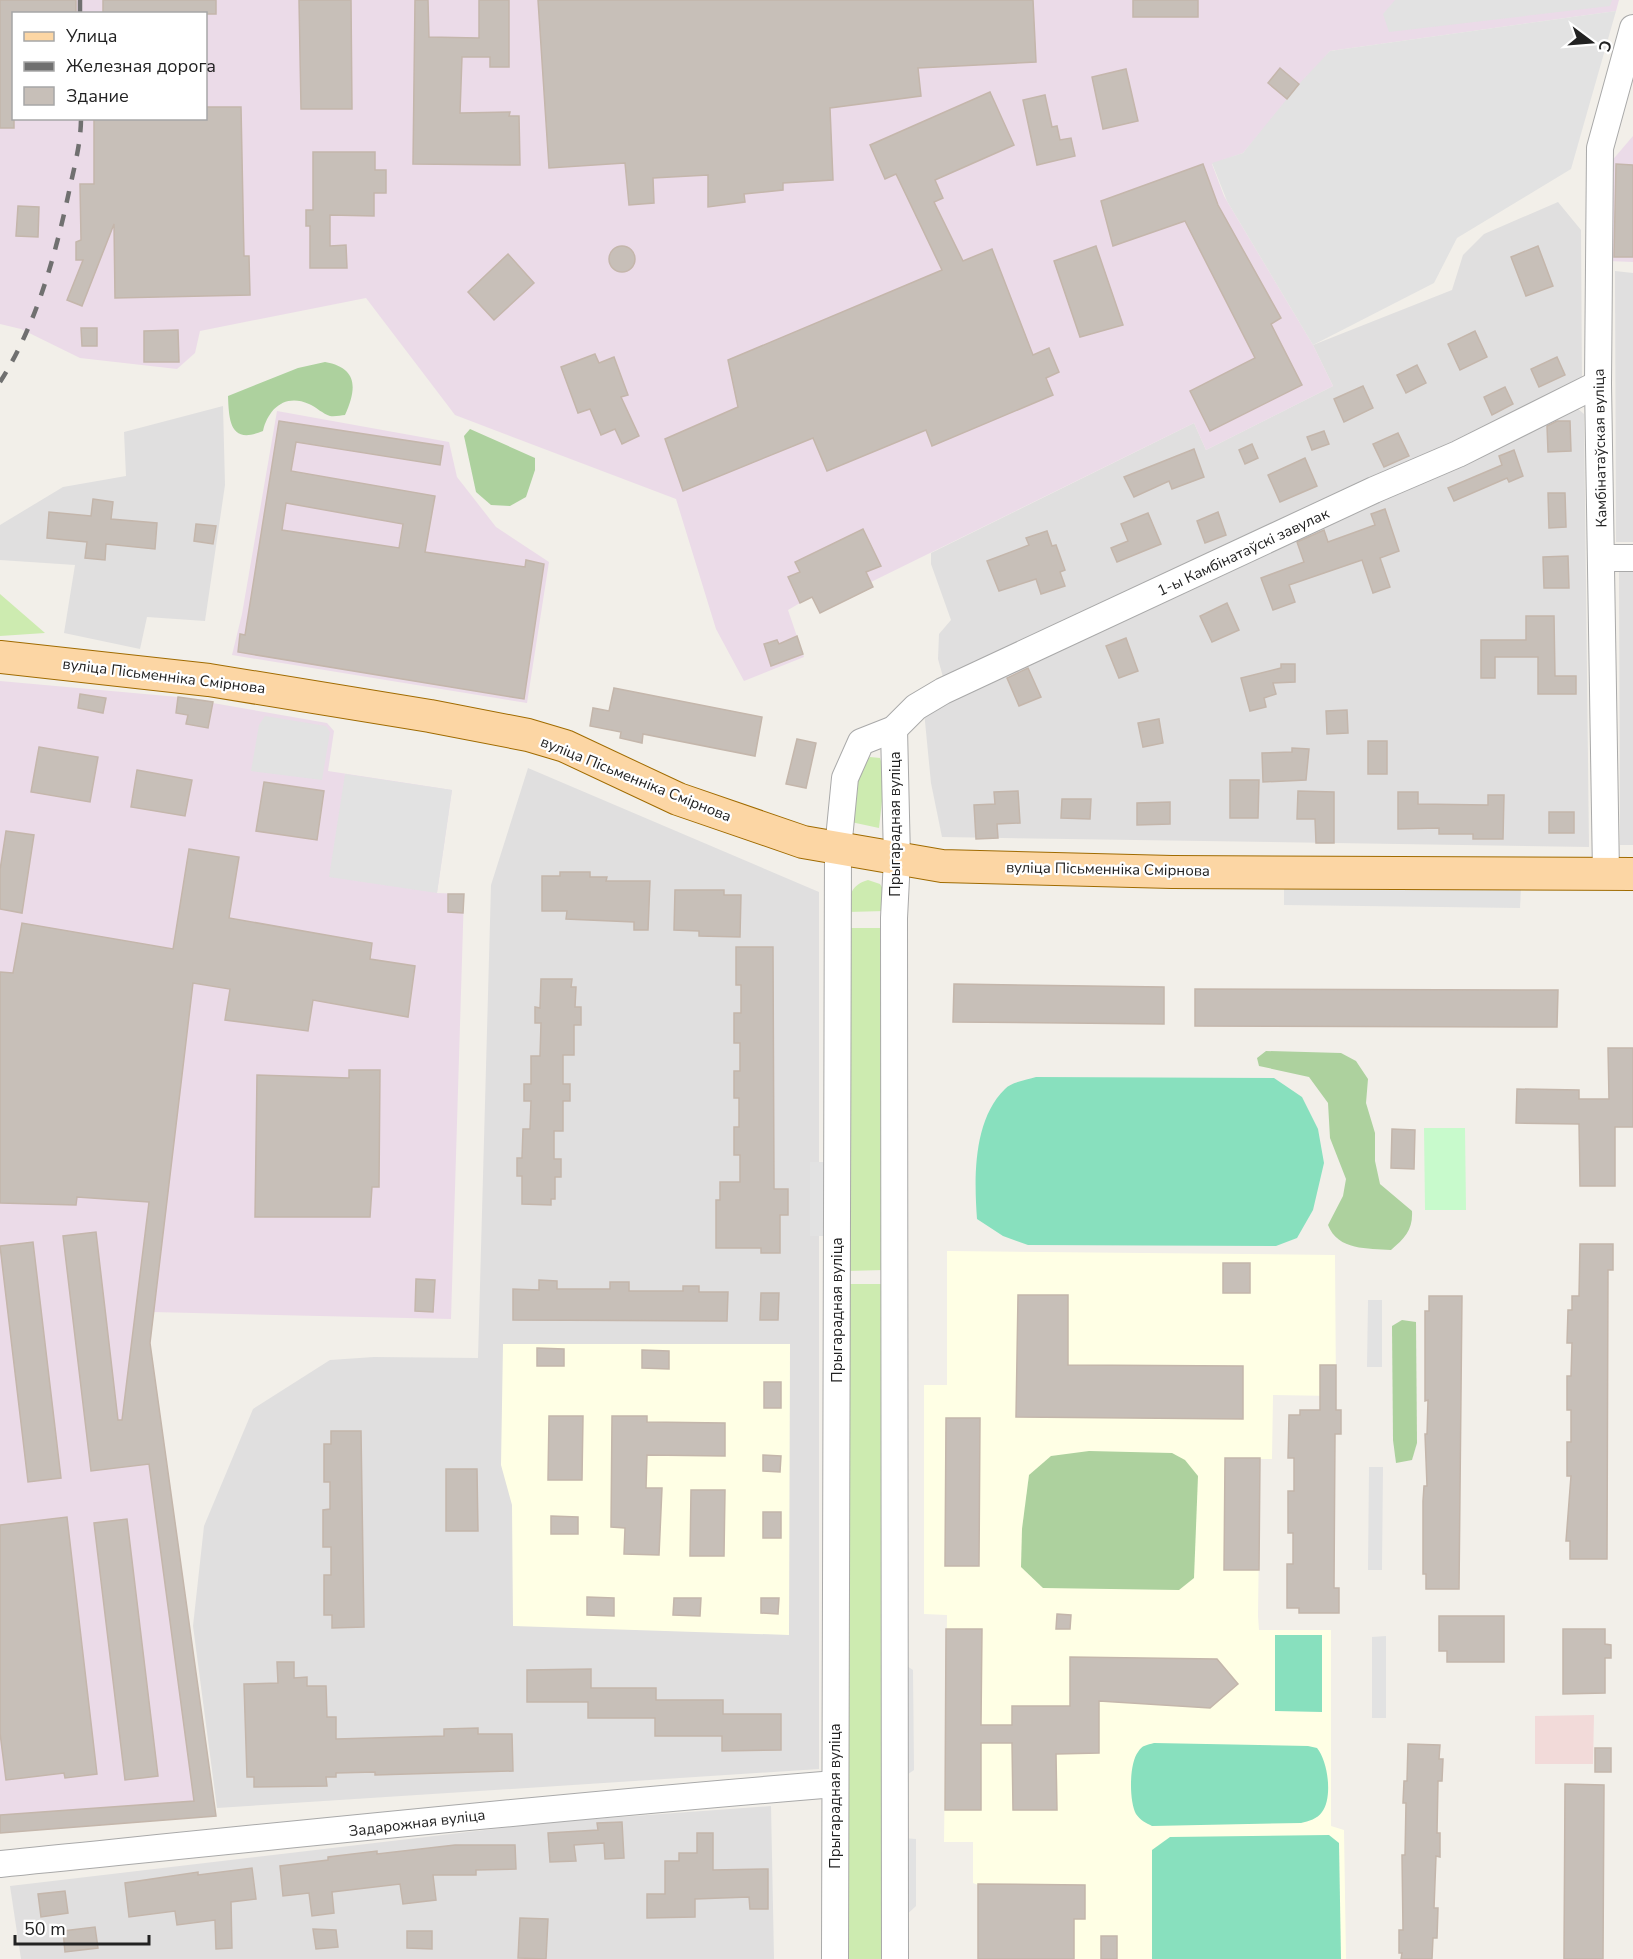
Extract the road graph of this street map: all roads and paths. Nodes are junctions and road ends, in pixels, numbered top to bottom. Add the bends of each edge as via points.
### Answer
1 (1633, 28) edge
2 (1598, 384) junction
3 (1603, 558) junction
4 (1633, 558) edge
5 (0, 657) edge
6 (894, 729) junction
7 (838, 849) junction
8 (897, 859) junction
9 (1620, 874) edge
10 (835, 1785) junction
11 (0, 1864) edge
12 (835, 1959) edge
13 (894, 1959) edge

1 - 2 street, Камбінатаўская вуліца via 1600,148
2 - 3 street, Камбінатаўская вуліца
2 - 6 street, 1-ы Камбінатаўскі завулак via 1458,454 943,691 916,707
3 - 4 street
3 - 9 street, Камбінатаўская вуліца
5 - 7 main road, вуліца Пісьменніка Смірнова via 209,680 528,735 564,746 678,799 802,843
6 - 7 street, Прыгарадная вуліца via 861,742 845,778
6 - 8 street, Прыгарадная вуліца
7 - 8 main road, вуліца Пісьменніка Смірнова
7 - 10 street, Прыгарадная вуліца
8 - 9 main road, вуліца Пісьменніка Смірнова via 942,866 1172,872
8 - 13 street, Прыгарадная вуліца
10 - 11 street, Задарожная вуліца via 544,1808
10 - 12 street, Прыгарадная вуліца

